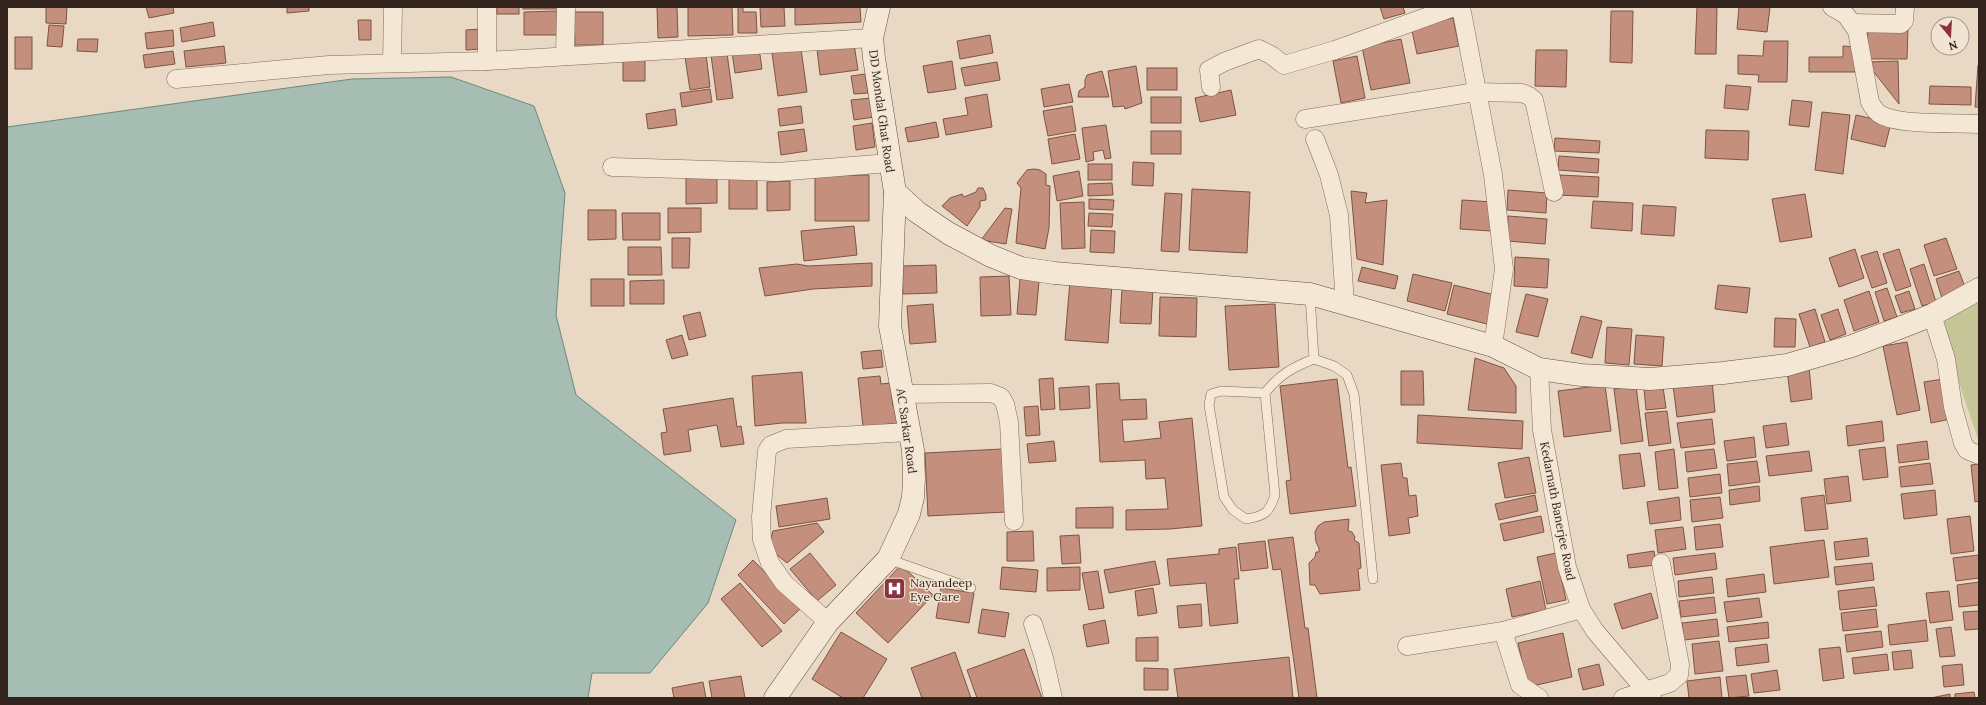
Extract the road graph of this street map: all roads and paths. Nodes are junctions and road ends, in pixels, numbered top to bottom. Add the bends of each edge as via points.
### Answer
1 (393, 7) edge
2 (486, 7) edge
3 (566, 7) edge
4 (879, 7) edge
5 (1454, 7) edge
6 (1461, 7) edge
7 (1832, 7) edge
8 (1905, 7) edge
9 (1852, 23) junction
10 (872, 38) junction
11 (565, 56) junction
12 (487, 61) junction
13 (392, 63) junction
14 (176, 79) dead end
15 (1212, 87) dead end
16 (1476, 92) junction
17 (1305, 119) dead end
18 (1979, 124) edge
19 (1316, 139) dead end
20 (889, 163) junction
21 (612, 167) dead end
22 (895, 192) junction
23 (1554, 192) dead end
24 (1979, 289) edge
25 (1310, 294) junction
26 (1346, 304) junction
27 (1932, 315) junction
28 (1493, 346) junction
29 (1314, 358) junction
30 (1539, 369) junction
31 (1266, 393) junction
32 (902, 394) junction
33 (910, 432) junction
34 (1979, 455) edge
35 (1014, 521) dead end
36 (888, 559) junction
37 (1661, 563) dead end
38 (1373, 579) dead end
39 (971, 588) dead end
40 (1581, 609) junction
41 (828, 622) junction
42 (1032, 624) dead end
43 (1503, 630) junction
44 (1407, 646) dead end
45 (1649, 695) edge
46 (775, 698) edge
47 (1053, 698) edge
48 (1539, 698) edge
49 (1622, 698) edge

1 - 13 street
2 - 12 street
3 - 11 street
4 - 10 street, DD Mondal Ghat Road
5 - 15 street via 1335,50 1284,65 1259,49 1209,70
6 - 16 street
7 - 9 street via 1846,15
8 - 9 street via 1904,22 1901,24
9 - 18 street via 1857,31 1870,102 1875,111 1882,116 1902,120
10 - 11 street
10 - 20 street, DD Mondal Ghat Road
11 - 12 street
12 - 13 street
13 - 14 street via 329,65
16 - 17 street
16 - 23 street via 1522,93 1534,100
16 - 28 street via 1493,176 1504,269
19 - 26 street via 1329,175 1339,215
20 - 21 street via 777,172
20 - 22 street, DD Mondal Ghat Road
22 - 25 street via 917,212 948,233 991,256 1021,268 1054,273
22 - 32 street, AC Sarkar Road via 890,326
24 - 27 street
25 - 26 street
25 - 29 lane
26 - 28 street
27 - 30 street via 1852,346 1787,365 1650,379 1582,375
27 - 34 street via 1946,359 1953,407 1963,443 1968,450
28 - 30 street
29 - 31 lane via 1275,380
29 - 38 lane via 1334,366 1347,375 1354,394
30 - 40 street, Kedarnath Banerjee Road via 1542,430 1567,567
31 - 31 lane via 1275,495 1270,508 1261,517 1246,519 1233,510 1224,497 1209,405 1211,394
32 - 33 street, AC Sarkar Road
32 - 35 street via 991,393 1001,397 1009,422
33 - 36 street, AC Sarkar Road via 913,497 910,514
33 - 41 street via 786,439 771,445 767,451 761,517 762,540 770,563 784,583
36 - 39 lane
36 - 41 street, AC Sarkar Road
37 - 45 street via 1680,665 1679,675
40 - 43 street
40 - 45 street, Kedarnath Banerjee Road via 1595,631
41 - 46 street, AC Sarkar Road
42 - 47 street via 1044,658
43 - 44 street
43 - 48 street via 1520,685
45 - 49 street

